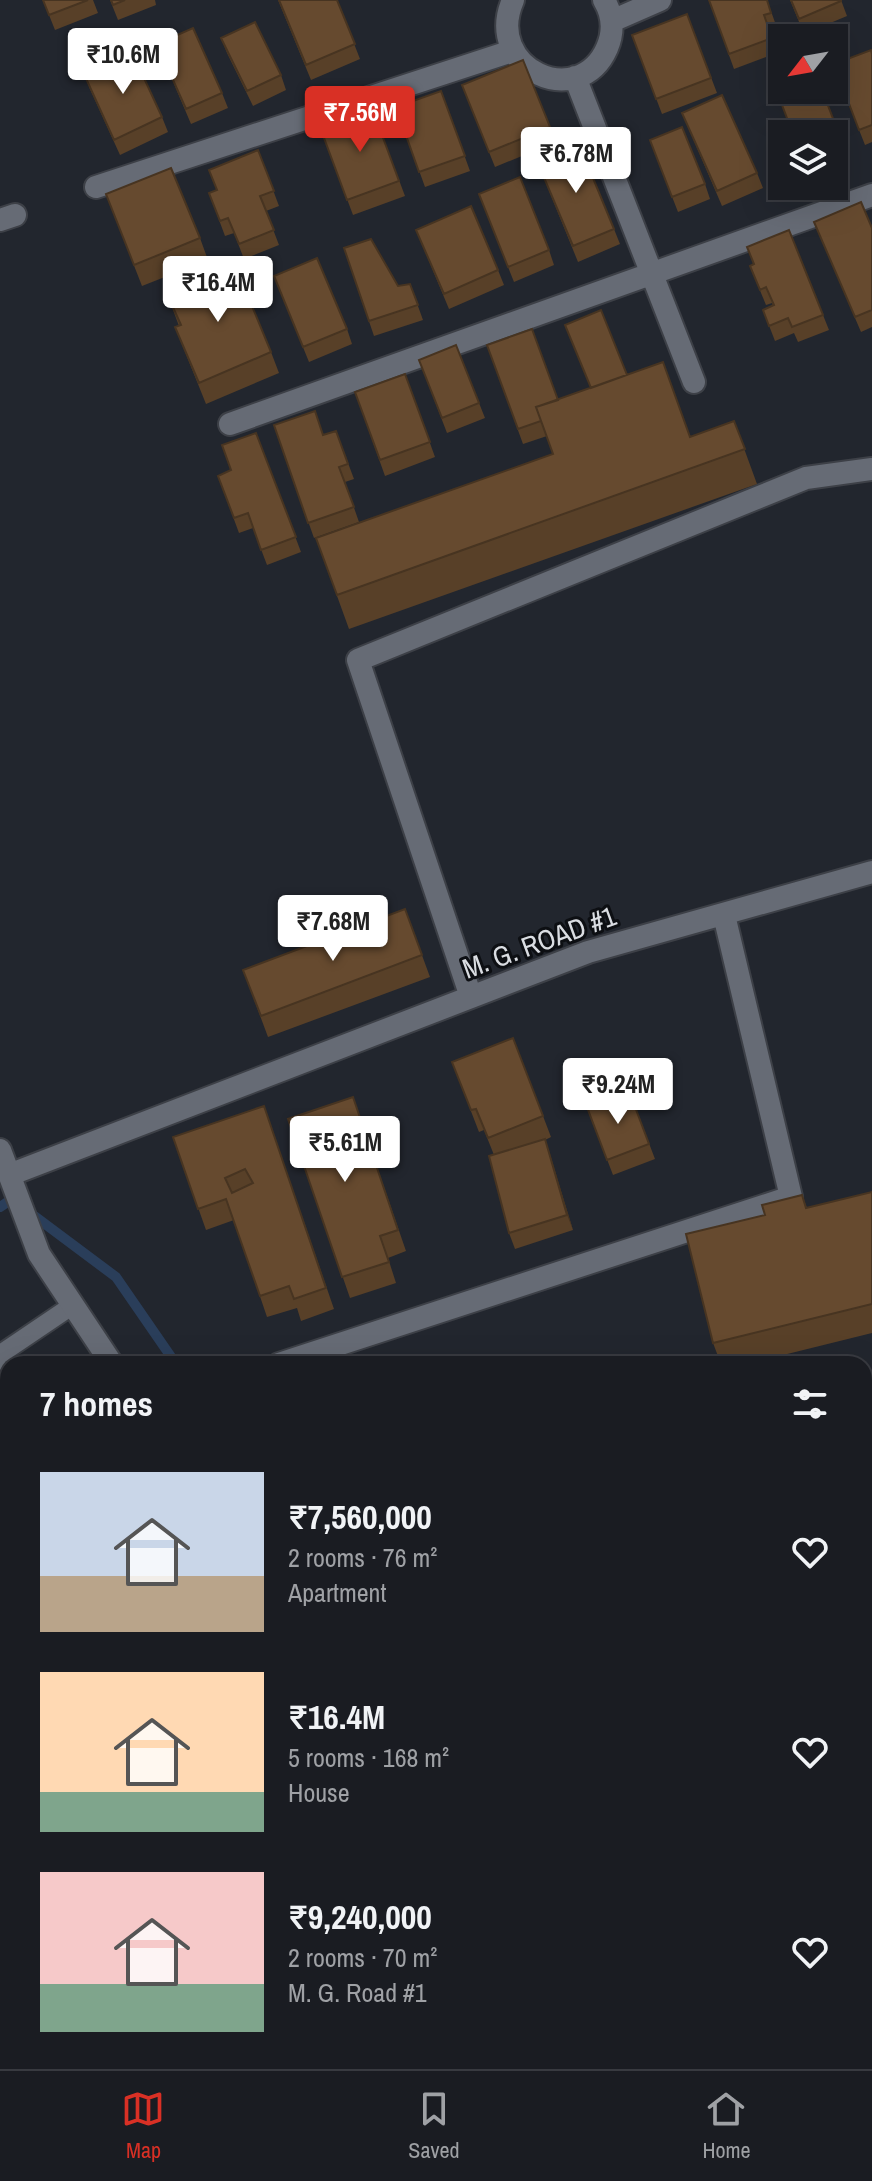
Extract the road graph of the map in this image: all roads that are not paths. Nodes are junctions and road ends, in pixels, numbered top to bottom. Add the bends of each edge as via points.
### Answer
1 (513, 0) edge
2 (660, 0) edge
3 (608, 11) edge
4 (512, 51) junction
5 (575, 77) junction
6 (96, 187) dead end
7 (872, 195) edge
8 (652, 273) junction
9 (694, 382) dead end
10 (230, 424) dead end
11 (872, 469) edge
12 (872, 872) edge
13 (724, 915) junction
14 (471, 997) junction
15 (0, 1150) edge
16 (9, 1175) junction
17 (73, 1305) junction
18 (3, 1356) edge
19 (107, 1356) edge
20 (304, 1356) edge

1 - 4 street via 507,17
2 - 3 street
3 - 5 street via 611,39 603,56
4 - 5 street via 539,76
4 - 6 street
5 - 8 street
7 - 8 street
8 - 9 street
8 - 10 street
11 - 14 street via 806,478 358,660
12 - 13 street, M. G. ROAD #1
13 - 14 street, M. G. ROAD #1 via 588,952
13 - 20 street via 791,1197
14 - 16 street, M. G. ROAD #1
15 - 16 street
16 - 17 street via 39,1254
17 - 18 lane
17 - 19 street

